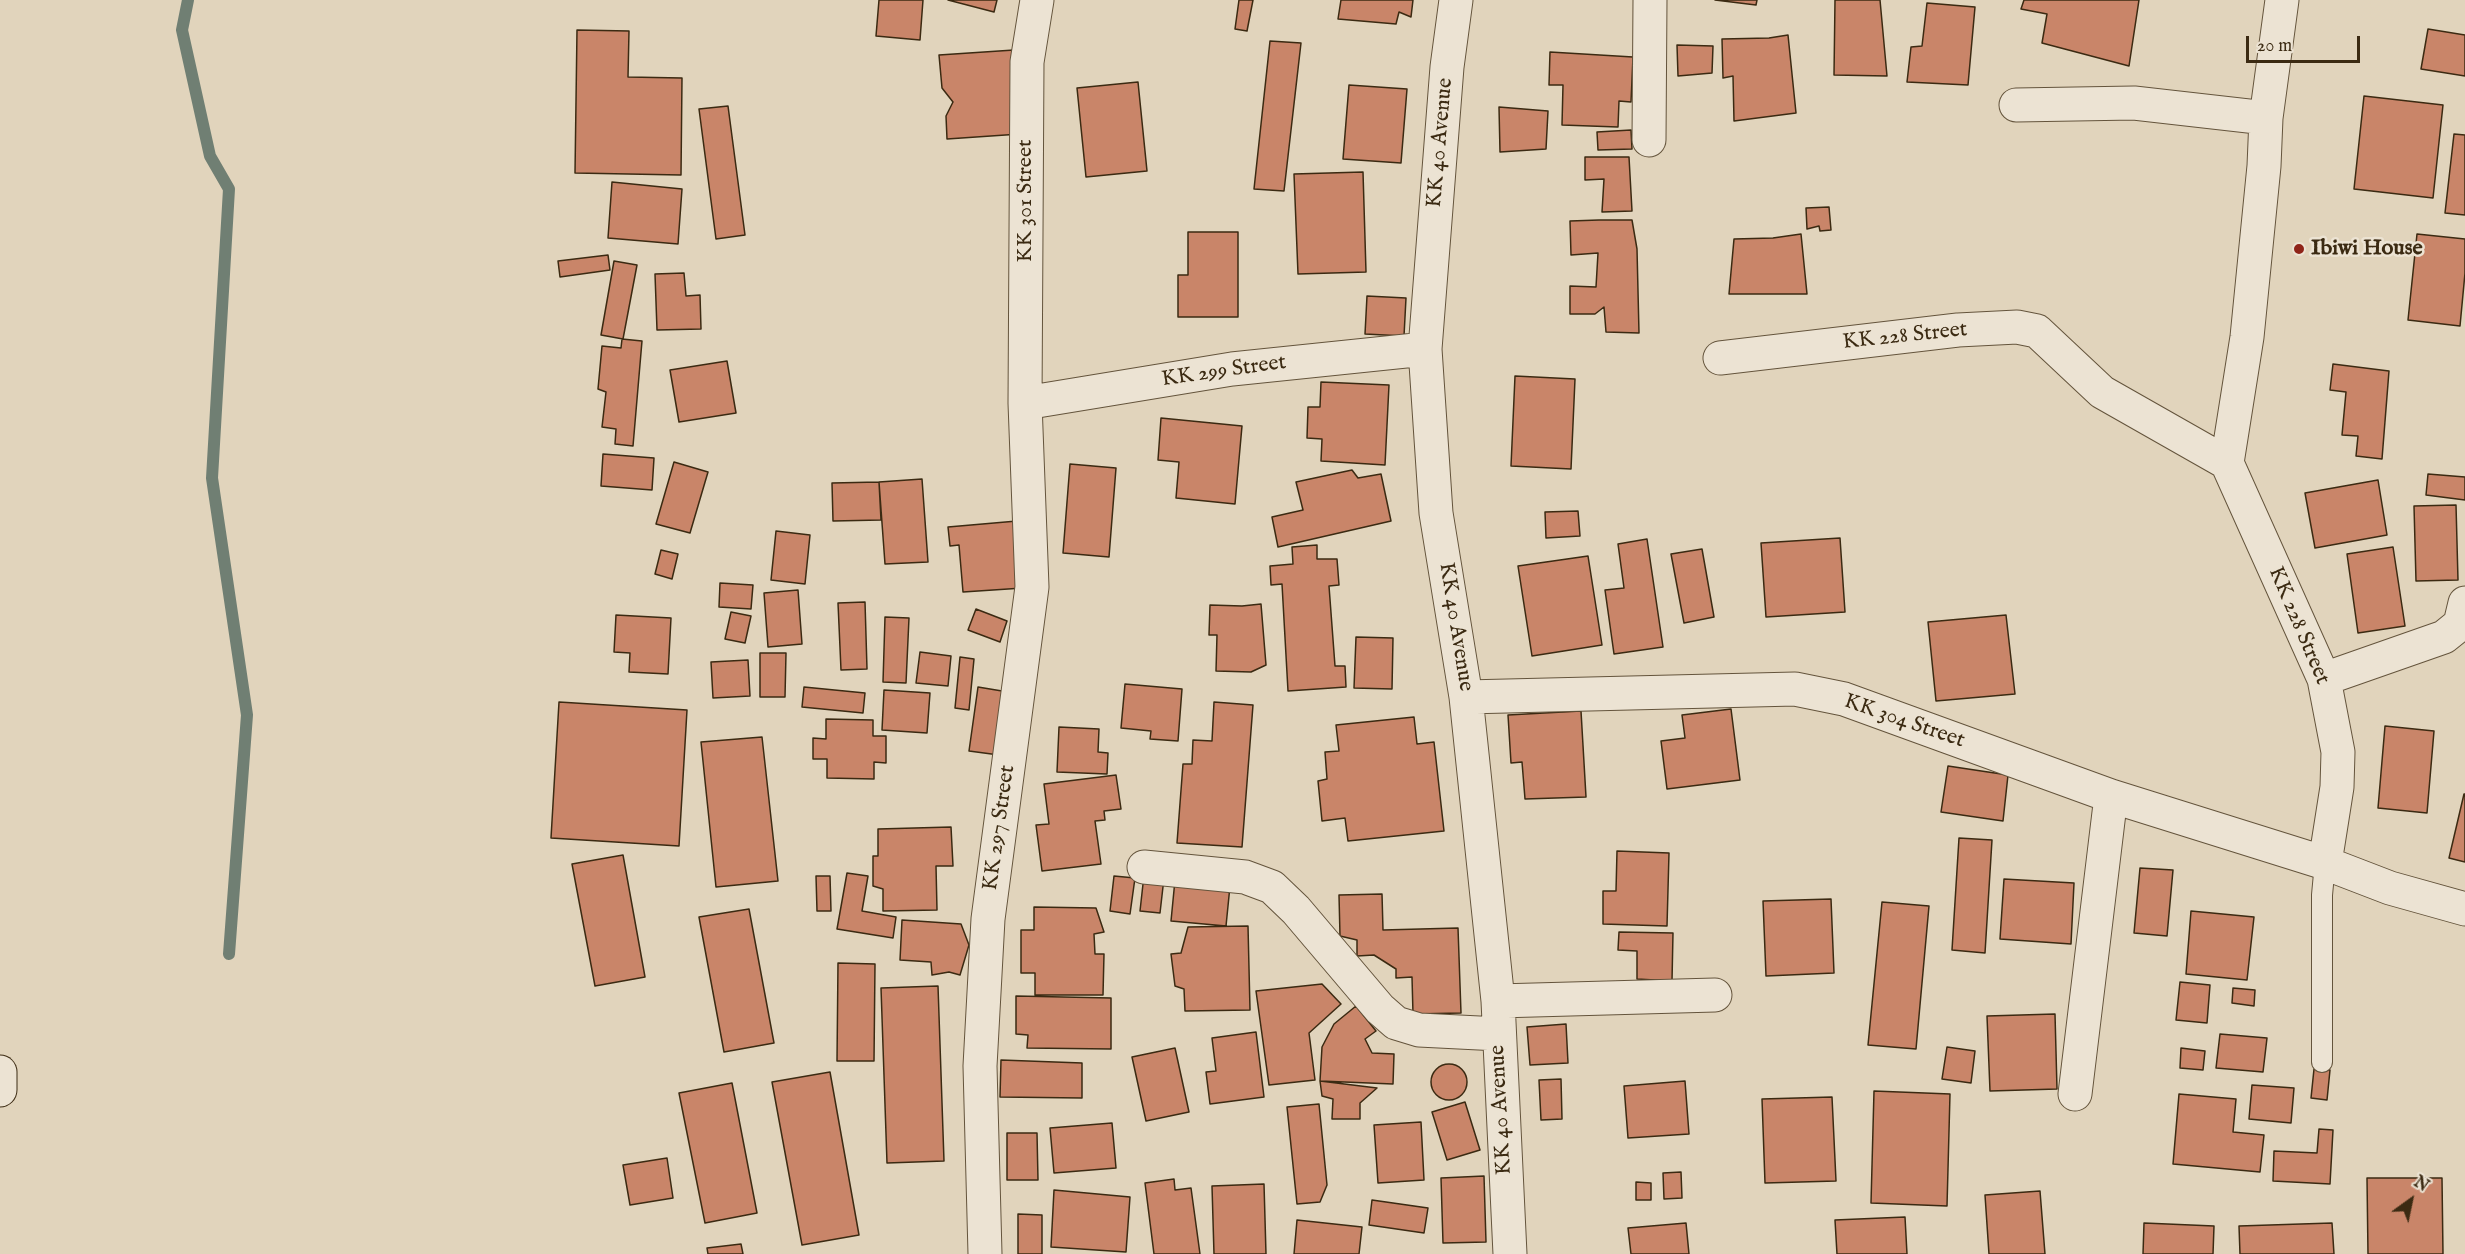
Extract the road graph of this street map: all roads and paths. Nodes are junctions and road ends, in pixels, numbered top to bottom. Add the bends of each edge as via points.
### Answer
1 (1037, 0) edge
2 (1456, 0) edge
3 (1650, 0) edge
4 (2282, 0) edge
5 (2016, 105) dead end
6 (2266, 118) junction
7 (1649, 140) dead end
8 (1425, 349) junction
9 (1720, 357) dead end
10 (1025, 403) junction
11 (2227, 464) junction
12 (2465, 603) edge
13 (2324, 679) junction
14 (1466, 697) junction
15 (2111, 796) junction
16 (2325, 863) junction
17 (1144, 867) dead end
18 (2465, 909) edge
19 (1715, 996) dead end
20 (1498, 1001) junction
21 (1499, 1034) junction
22 (2322, 1062) dead end
23 (2075, 1094) dead end
24 (985, 1254) edge
25 (1510, 1254) edge

1 - 10 street, KK 301 Street via 1028,62
2 - 8 street, KK 40 Avenue via 1447,67
3 - 7 street
4 - 6 street
5 - 6 street via 2134,103
6 - 11 street via 2247,337
8 - 10 street, KK 299 Street via 1232,369
8 - 14 street, KK 40 Avenue via 1436,513
9 - 11 street, KK 228 Street via 1958,330 2017,327 2037,331 2102,392
10 - 24 street, KK 297 Street via 1032,587 988,919 980,1066
11 - 13 street, KK 228 Street
12 - 13 street via 2460,624 2444,638
13 - 16 street, KK 228 Street via 2338,752 2337,787
14 - 15 street, KK 304 Street via 1795,689 1844,699
14 - 20 street, KK 40 Avenue
15 - 16 street, KK 304 Street
15 - 23 street
16 - 18 street via 2390,888
16 - 22 lane
17 - 21 street via 1245,877 1272,886 1396,1023 1419,1030
19 - 20 street
20 - 21 street, KK 40 Avenue
21 - 25 street, KK 40 Avenue

